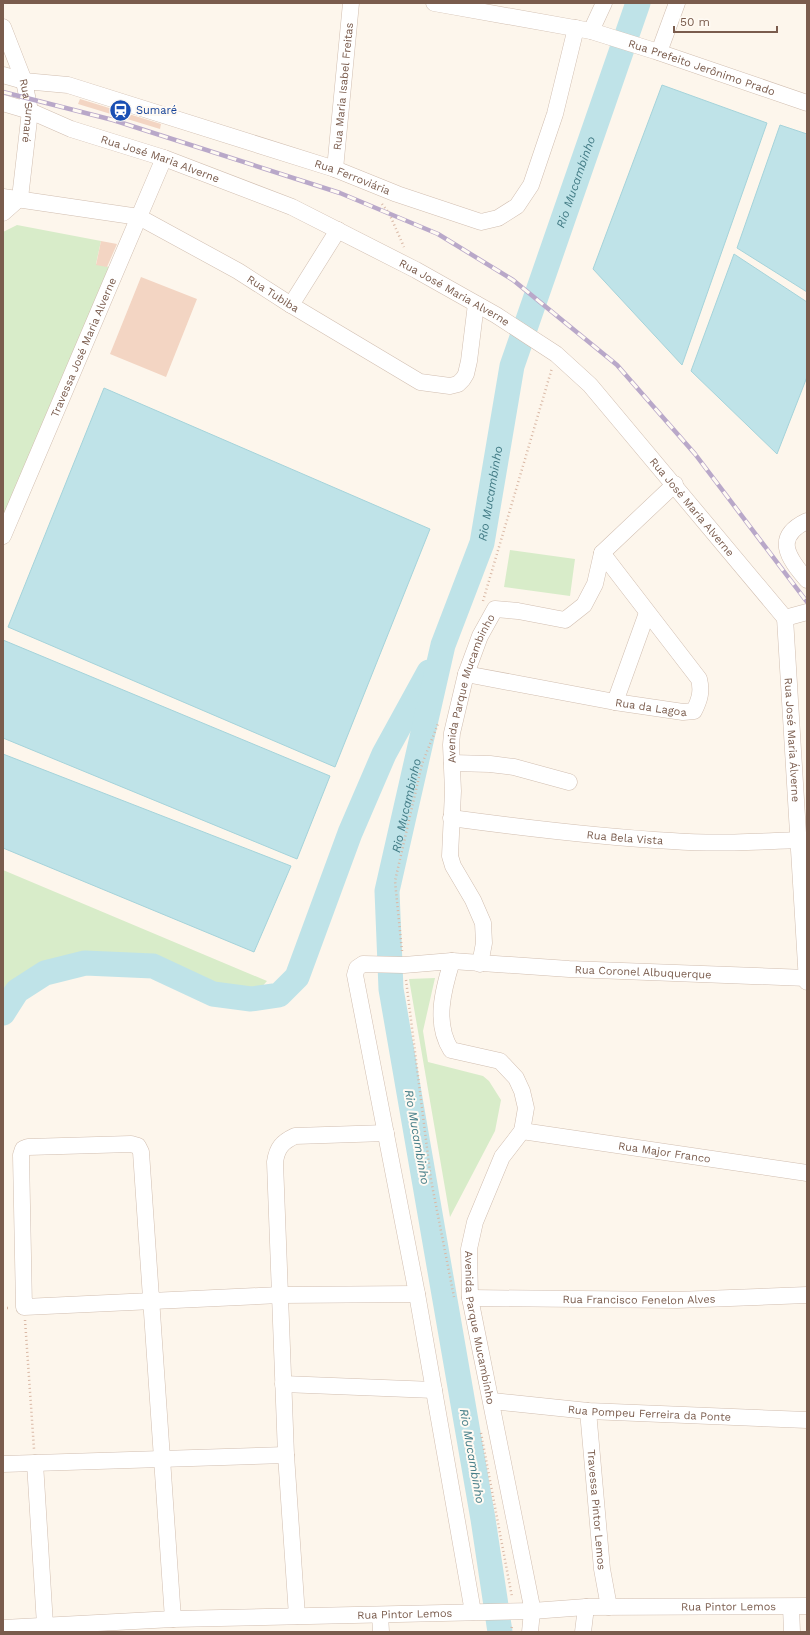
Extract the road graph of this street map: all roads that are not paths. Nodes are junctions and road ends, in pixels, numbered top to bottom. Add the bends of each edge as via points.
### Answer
1 (351, 3) edge
2 (434, 3) edge
3 (604, 3) edge
4 (677, 3) edge
5 (3, 27) edge
6 (588, 31) junction
7 (657, 51) junction
8 (3, 75) edge
9 (24, 81) junction
10 (3, 103) edge
11 (807, 103) edge
12 (30, 111) junction
13 (164, 158) junction
14 (335, 169) junction
15 (3, 197) edge
16 (20, 198) junction
17 (3, 213) edge
18 (139, 217) junction
19 (338, 230) junction
20 (476, 304) junction
21 (291, 305) junction
22 (675, 484) junction
23 (807, 521) edge
24 (3, 536) edge
25 (602, 553) junction
26 (807, 580) edge
27 (807, 612) edge
28 (647, 613) junction
29 (785, 618) junction
30 (466, 674) junction
31 (615, 702) junction
32 (452, 763) junction
33 (569, 782) dead end
34 (452, 818) junction
35 (799, 840) junction
36 (452, 962) junction
37 (480, 964) junction
38 (807, 979) edge
39 (522, 1131) junction
40 (386, 1133) junction
41 (807, 1173) edge
42 (417, 1294) junction
43 (280, 1295) junction
44 (807, 1295) edge
45 (470, 1298) junction
46 (150, 1302) junction
47 (283, 1384) junction
48 (434, 1390) junction
49 (492, 1401) junction
50 (588, 1411) junction
51 (807, 1420) edge
52 (286, 1455) junction
53 (161, 1459) junction
54 (35, 1462) junction
55 (3, 1464) edge
56 (799, 1606) edge
57 (586, 1607) junction
58 (609, 1607) junction
59 (532, 1611) junction
60 (476, 1612) junction
61 (380, 1615) junction
62 (296, 1616) junction
63 (173, 1619) junction
64 (45, 1625) junction
65 (124, 1627) edge
66 (3, 1628) edge
67 (381, 1632) edge
68 (530, 1632) edge
69 (583, 1632) edge
70 (792, 1632) edge

1 - 14 street, Rua Maria Isabel Freitas
2 - 6 street, Rua Prefeito Jerônimo Prado
3 - 6 street, Rua Ferroviária
4 - 7 street
5 - 9 street, Rua Sumaré
6 - 7 street, Rua Prefeito Jerônimo Prado
6 - 14 street, Rua Ferroviária via 555,114 532,185 517,206 498,218 481,222 466,219
7 - 11 street, Rua Prefeito Jerônimo Prado
8 - 9 street, Rua Ferroviária
9 - 12 street, Rua Sumaré
9 - 14 street, Rua Ferroviária via 68,85
10 - 12 street, Rua José Maria Alverne
12 - 13 street, Rua José Maria Alverne via 71,129
12 - 16 street, Rua Sumaré
13 - 18 street, Travessa José Maria Alverne
13 - 19 street, Rua José Maria Alverne via 292,207
15 - 16 street, Rua Tubiba
16 - 17 street
16 - 18 street, Rua Tubiba
18 - 21 street, Rua Tubiba via 238,271
18 - 24 street, Travessa José Maria Alverne
19 - 20 street, Rua José Maria Alverne
19 - 21 street
20 - 21 street, Rua Tubiba via 466,374 458,384 442,386 420,382
20 - 22 street, Rua José Maria Alverne via 496,314 556,354 590,385
22 - 25 street
22 - 29 street, Rua José Maria Alverne
23 - 26 street via 797,526 786,540 787,552 792,563
25 - 28 street, Rua da Lagoa
25 - 30 street, Avenida Parque Mucambinho via 595,584 584,605 564,620 518,611 495,610 480,636
27 - 29 street
28 - 31 street
28 - 31 street, Rua da Lagoa via 699,678 699,701 694,711 684,712
29 - 35 street, Rua José Maria Álverne
30 - 31 street, Rua da Lagoa
30 - 32 street, Avenida Parque Mucambinho via 450,745
32 - 33 street via 514,767
32 - 34 street, Avenida Parque Mucambinho
34 - 35 street, Rua Bela Vista via 561,832 672,842 740,843
34 - 37 street, Avenida Parque Mucambinho via 450,856 483,923 484,943
35 - 38 street, Rua José Maria Álverne
36 - 37 street, Rua Coronel Albuquerque
36 - 39 street, Avenida Parque Mucambinho via 440,1013 446,1042 450,1050 500,1061 510,1071 522,1091 526,1108
36 - 40 street, Rua Coronel Albuquerque via 362,964 354,975
37 - 38 street, Rua Coronel Albuquerque
39 - 41 street, Rua Major Franco
39 - 45 street, Avenida Parque Mucambinho via 502,1158 475,1222 469,1249
40 - 42 street
40 - 43 street via 295,1136 277,1149 275,1162
42 - 43 street
42 - 48 street
43 - 46 street
43 - 47 street
44 - 45 street, Rua Francisco Fenelon Alves via 677,1300
45 - 49 street, Avenida Parque Mucambinho
46 - 46 street via 141,1152 138,1146 131,1144 23,1149 21,1155 24,1307
46 - 53 street
47 - 48 street
47 - 52 street
48 - 60 street
49 - 50 street, Rua Pompeu Ferreira da Ponte
49 - 59 street, Avenida Parque Mucambinho
50 - 51 street, Rua Pompeu Ferreira da Ponte
50 - 58 street, Travessa Pintor Lemos via 602,1568
52 - 53 street
52 - 62 street
53 - 54 street
53 - 63 street
54 - 55 street
54 - 64 street
56 - 58 street, Rua Pintor Lemos
56 - 70 street
57 - 58 street, Rua Pintor Lemos
57 - 59 street, Rua Pintor Lemos
57 - 69 street
59 - 60 street, Rua Pintor Lemos
59 - 68 street, Avenida Parque Mucambinho
60 - 61 street, Rua Pintor Lemos
61 - 62 street, Rua Pintor Lemos
61 - 67 street
62 - 63 street, Rua Pintor Lemos
63 - 65 street, Rua Pintor Lemos
64 - 65 street, Rua Pintor Lemos
64 - 66 street, Rua Pintor Lemos

